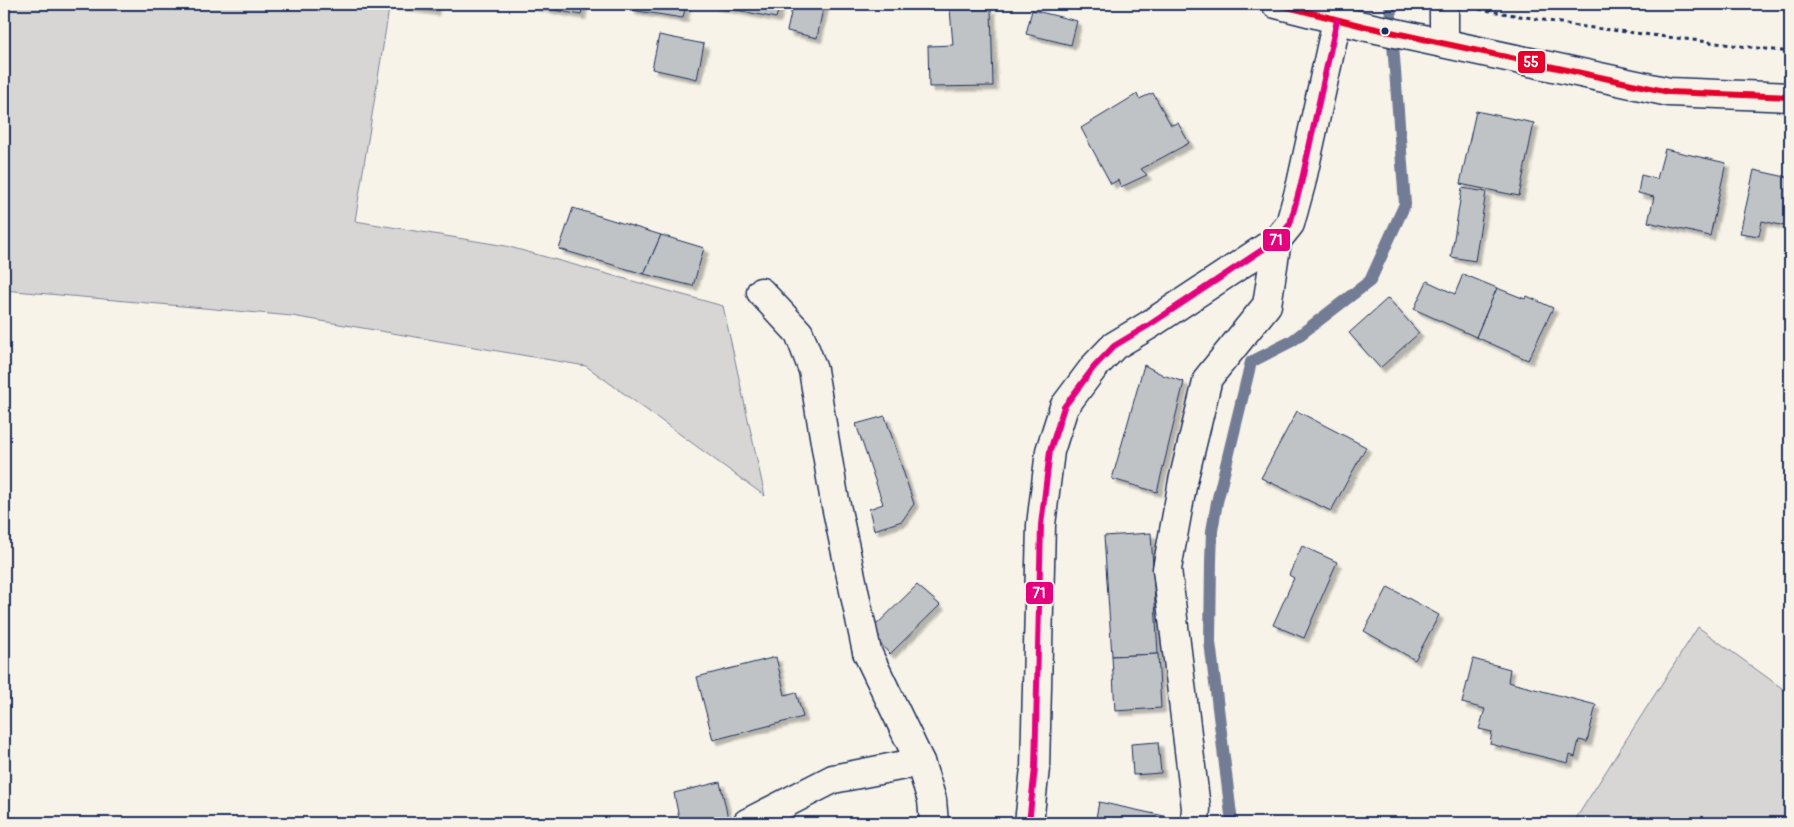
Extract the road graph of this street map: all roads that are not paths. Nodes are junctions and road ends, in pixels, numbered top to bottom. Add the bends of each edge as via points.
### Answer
1 (1276, 4) edge
2 (1444, 4) edge
3 (1350, 23) junction
4 (1444, 43) junction
5 (1790, 97) edge
6 (1277, 240) junction
7 (761, 292) dead end
8 (920, 762) junction
9 (747, 823) edge
10 (934, 823) edge
11 (1029, 823) edge
12 (1195, 823) edge

1 - 3 street
2 - 4 street
3 - 4 street
3 - 6 street via 1290,224
4 - 5 street via 1669,92
6 - 11 street via 1114,346 1064,406 1050,451 1041,525 1035,768
6 - 12 street via 1267,305 1208,378 1183,481 1167,569 1196,808
7 - 8 street via 799,333 813,370 834,496 867,652
8 - 9 street via 834,779
8 - 10 street via 932,800

